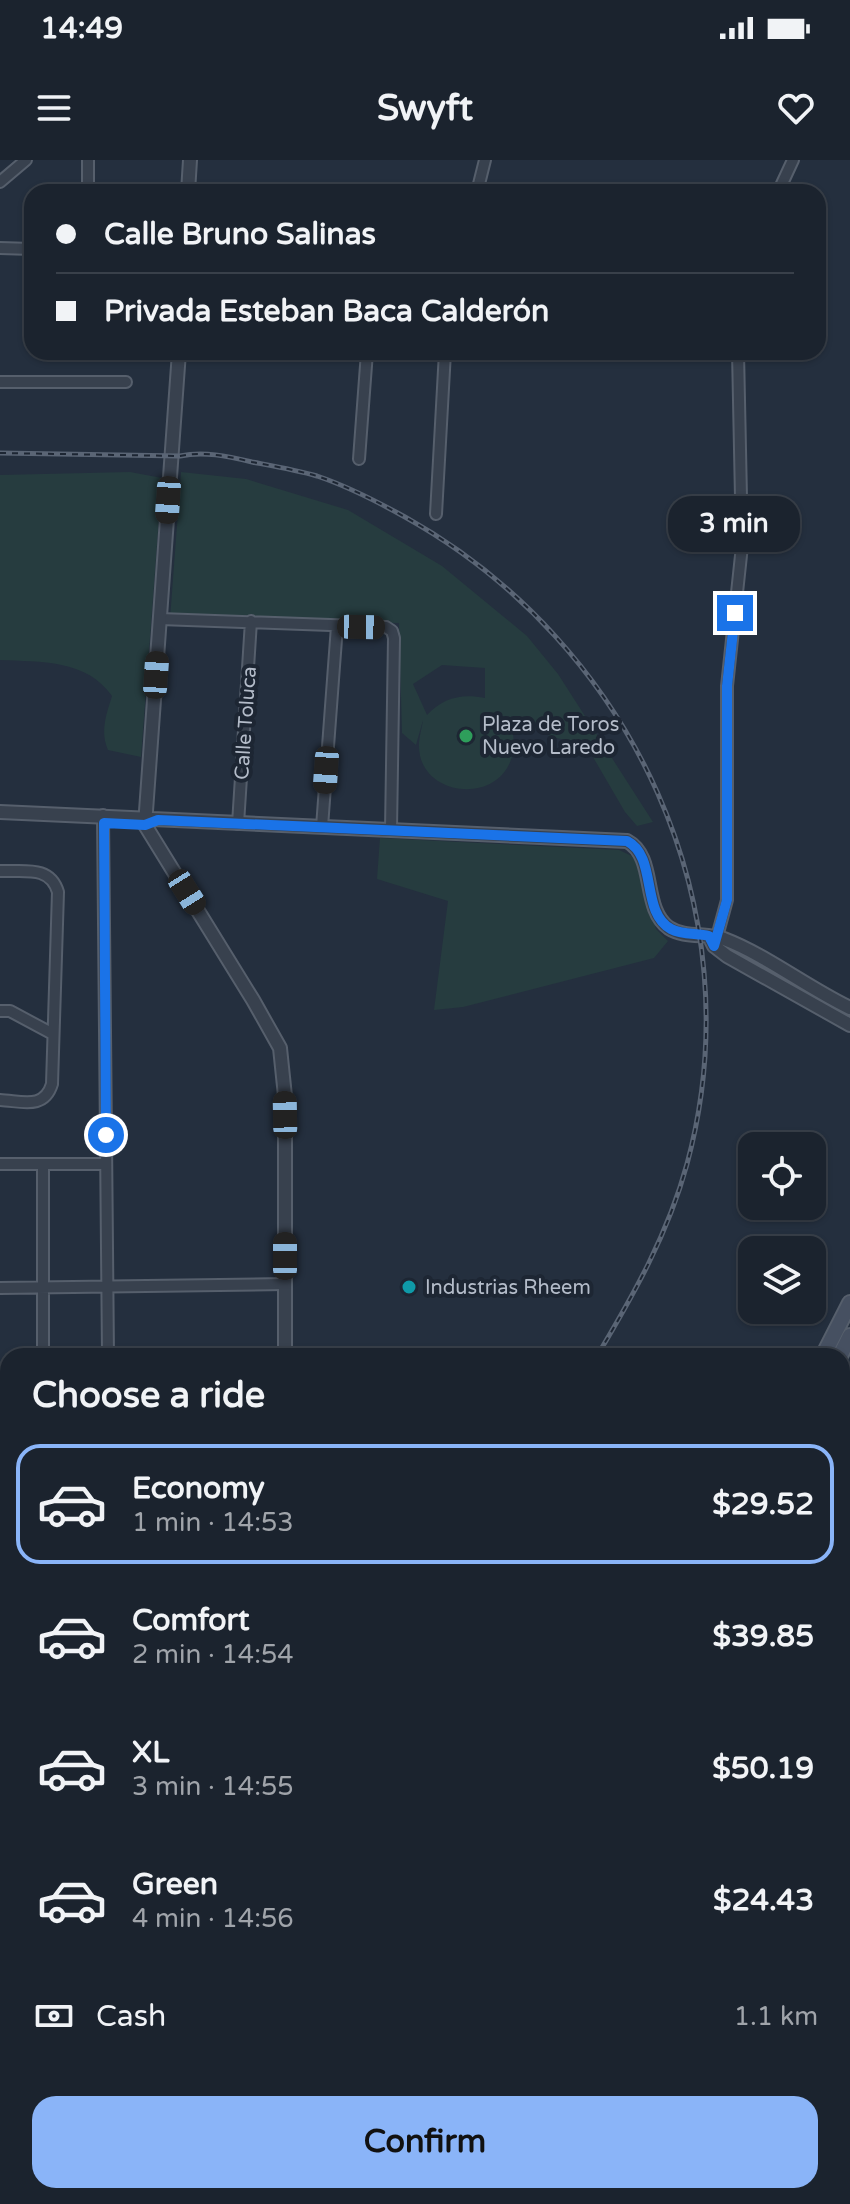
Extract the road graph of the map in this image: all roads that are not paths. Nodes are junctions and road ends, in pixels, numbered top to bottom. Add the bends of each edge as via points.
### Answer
1 (26, 160) edge
2 (88, 160) edge
3 (190, 160) edge
4 (485, 160) edge
5 (793, 160) edge
6 (0, 182) edge
7 (88, 184) edge
8 (188, 184) edge
9 (479, 184) edge
10 (782, 184) edge
11 (0, 248) edge
12 (24, 249) edge
13 (178, 360) edge
14 (366, 360) edge
15 (445, 360) edge
16 (738, 360) edge
17 (0, 382) edge
18 (126, 382) dead end
19 (359, 459) dead end
20 (436, 514) dead end
21 (160, 619) junction
22 (251, 621) junction
23 (337, 626) junction
24 (0, 812) edge
25 (0, 819) edge
26 (104, 819) junction
27 (149, 821) junction
28 (238, 824) junction
29 (322, 827) junction
30 (391, 830) junction
31 (0, 871) edge
32 (713, 940) junction
33 (850, 1008) edge
34 (0, 1011) edge
35 (850, 1025) edge
36 (53, 1034) junction
37 (0, 1100) edge
38 (0, 1164) edge
39 (43, 1164) junction
40 (106, 1164) junction
41 (285, 1284) junction
42 (107, 1287) junction
43 (0, 1288) edge
44 (43, 1288) junction
45 (850, 1303) edge
46 (43, 1348) edge
47 (108, 1348) edge
48 (285, 1348) edge
49 (827, 1348) edge

1 - 6 street
2 - 7 street
3 - 8 street
4 - 9 street
5 - 10 street
11 - 12 street
13 - 21 street
14 - 19 street
15 - 20 street
16 - 32 street via 742,546 727,686 727,900
17 - 18 street
21 - 22 street
21 - 27 street
22 - 23 street
22 - 28 street, Calle Toluca
23 - 29 street
23 - 30 street via 386,627 394,638
24 - 26 street
25 - 26 street
26 - 27 street
26 - 40 street
27 - 28 street
27 - 41 street via 280,1048
28 - 29 street
29 - 30 street
30 - 32 street via 627,841 639,852 655,909 667,926
31 - 36 street via 45,873 58,892
32 - 33 street
32 - 35 street via 727,956
34 - 36 street
36 - 37 street via 48,1096 40,1102
38 - 39 street
39 - 40 street
39 - 44 street
40 - 42 street
41 - 42 street
41 - 48 street
42 - 44 street
42 - 47 street
43 - 44 street
44 - 46 street
45 - 49 main road

